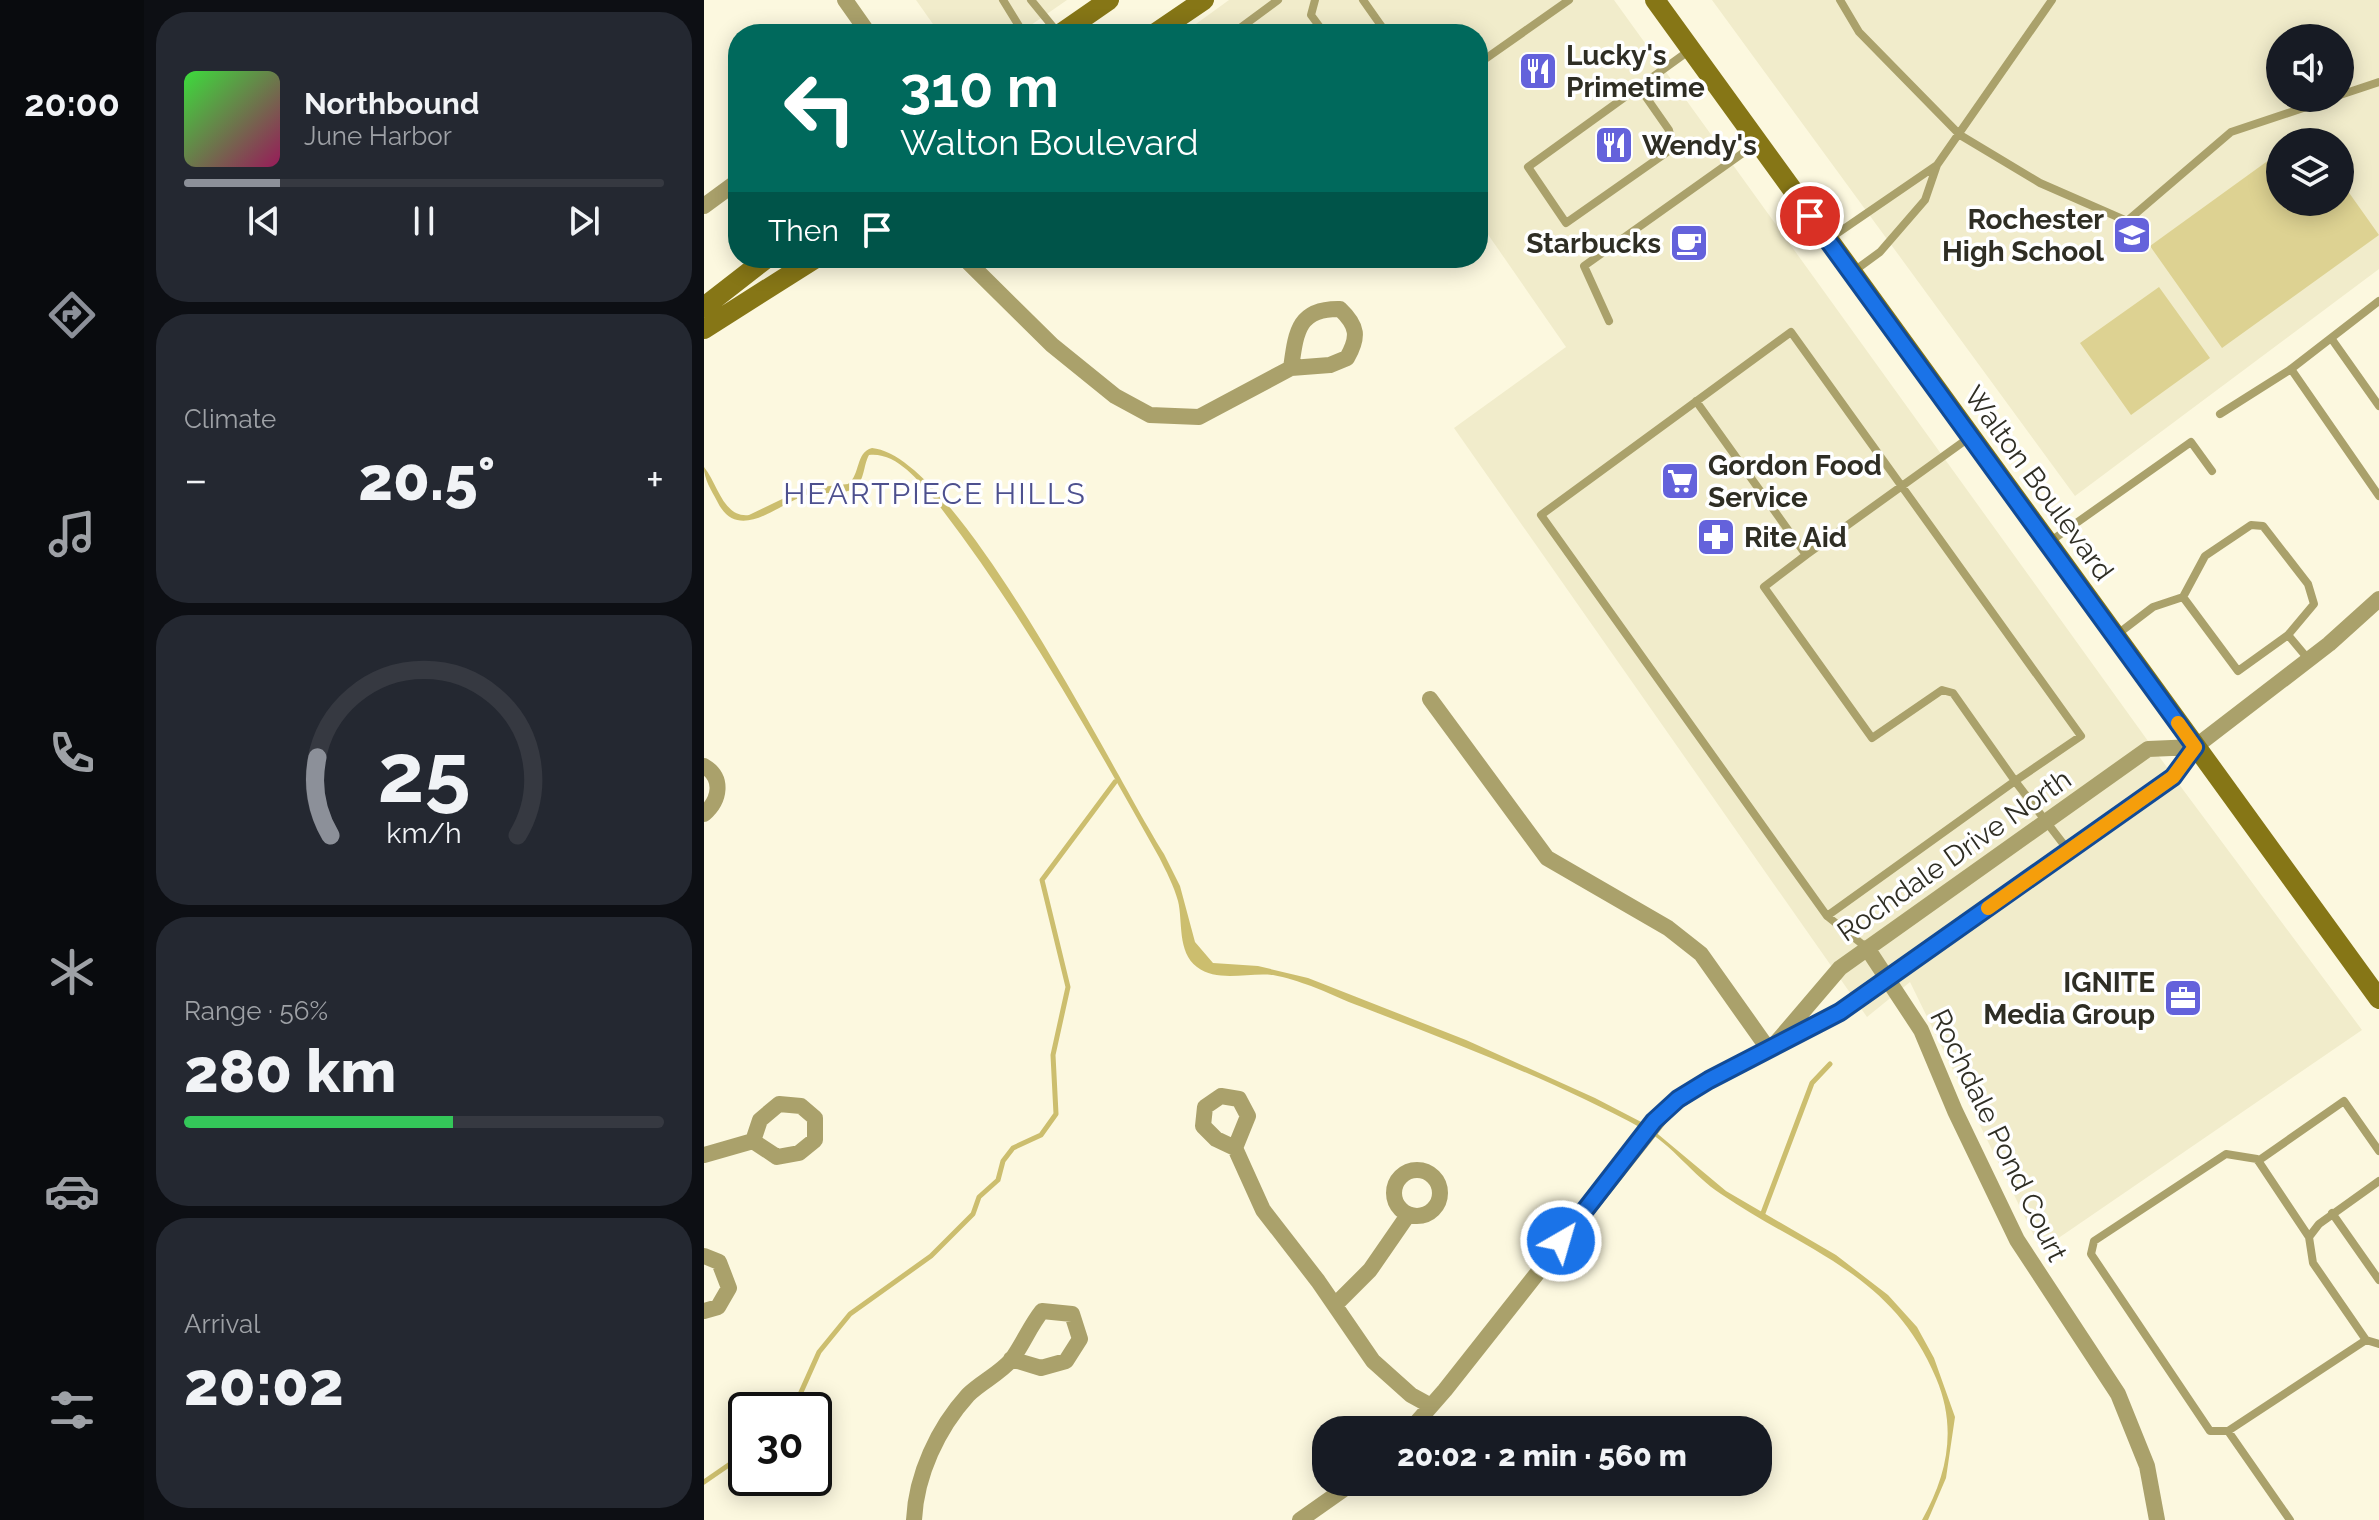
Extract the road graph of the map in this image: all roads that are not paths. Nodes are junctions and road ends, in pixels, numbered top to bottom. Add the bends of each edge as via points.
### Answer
1 (845, 0) edge
2 (1003, 0) edge
3 (1031, 0) edge
4 (1109, 0) edge
5 (1204, 0) edge
6 (1278, 0) edge
7 (1313, 0) edge
8 (1363, 0) edge
9 (1569, 0) edge
10 (1655, 0) edge
11 (1840, 0) edge
12 (2052, 0) edge
13 (862, 24) edge
14 (1018, 24) edge
15 (1051, 24) edge
16 (1074, 24) edge
17 (1169, 24) edge
18 (1246, 24) edge
19 (1318, 24) edge
20 (1380, 24) edge
21 (1690, 49) junction
22 (1488, 57) edge
23 (2379, 82) edge
24 (1639, 87) junction
25 (2354, 90) edge
26 (2291, 112) edge
27 (1960, 135) junction
28 (1757, 143) junction
29 (1937, 165) junction
30 (728, 188) edge
31 (704, 206) edge
32 (1828, 240) junction
33 (754, 268) edge
34 (800, 268) edge
35 (974, 268) edge
36 (1851, 273) junction
37 (2379, 301) edge
38 (704, 307) edge
39 (1609, 321) dead end
40 (704, 329) edge
41 (2331, 338) junction
42 (1291, 368) junction
43 (2291, 369) junction
44 (1696, 401) junction
45 (2379, 406) edge
46 (2220, 414) dead end
47 (1970, 437) junction
48 (2212, 471) dead end
49 (1903, 485) junction
50 (2379, 496) edge
51 (2048, 544) junction
52 (1806, 555) junction
53 (2183, 597) junction
54 (2379, 599) edge
55 (2288, 635) junction
56 (2115, 636) junction
57 (2309, 660) junction
58 (1430, 699) dead end
59 (2195, 747) junction
60 (704, 766) edge
61 (2015, 781) junction
62 (704, 814) edge
63 (2045, 823) junction
64 (2068, 851) junction
65 (1827, 916) junction
66 (1867, 948) junction
67 (1888, 978) junction
68 (2379, 999) edge
69 (1769, 1050) junction
70 (753, 1141) dead end
71 (1235, 1148) dead end
72 (2379, 1151) edge
73 (704, 1155) edge
74 (2258, 1161) junction
75 (2379, 1181) edge
76 (2332, 1213) junction
77 (1408, 1215) dead end
78 (2309, 1237) junction
79 (704, 1256) edge
80 (2379, 1280) edge
81 (1335, 1305) junction
82 (704, 1311) edge
83 (2366, 1340) junction
84 (2379, 1344) edge
85 (1011, 1359) dead end
86 (1431, 1406) junction
87 (1422, 1416) edge
88 (2228, 1431) junction
89 (1334, 1496) edge
90 (914, 1520) edge
91 (1300, 1520) edge
92 (2157, 1520) edge
93 (2290, 1520) edge

1 - 13 street
2 - 14 lane
3 - 15 lane
4 - 16 main road
5 - 17 main road
6 - 18 lane
7 - 19 lane via 1311,15
8 - 20 lane
9 - 22 lane
10 - 21 main road, Walton Boulevard
11 - 27 lane via 1859,32
12 - 27 lane
21 - 24 lane
21 - 28 main road, Walton Boulevard
23 - 25 lane
24 - 24 lane via 1528,167 1566,223 1673,148 1669,130
26 - 27 lane via 2231,132 2127,221 2040,183
27 - 29 lane
28 - 32 main road, Walton Boulevard
28 - 39 lane via 1584,266
29 - 32 lane
29 - 36 lane via 1925,200 1880,252
30 - 31 street
32 - 36 main road, Walton Boulevard
33 - 38 main road
34 - 40 main road
35 - 42 street via 1052,345 1115,396 1150,415 1199,417
36 - 47 main road, Walton Boulevard
37 - 41 lane
41 - 43 lane
41 - 45 lane
42 - 42 street via 1347,358 1357,340 1354,322 1340,309 1322,308 1305,318 1296,334
43 - 46 lane
43 - 50 lane
44 - 49 lane via 1791,332
44 - 52 lane
44 - 65 lane via 1541,515
47 - 49 lane
47 - 51 main road, Walton Boulevard
48 - 51 lane via 2191,442
49 - 52 lane
49 - 61 lane via 2081,736
51 - 56 main road, Walton Boulevard
52 - 61 lane via 1764,587 1872,738 1942,690 1953,693
53 - 55 lane via 2238,671
53 - 55 lane via 2205,556 2251,525 2263,526 2308,584 2314,604
53 - 56 lane via 2153,607
54 - 57 street
55 - 57 lane
56 - 59 main road, Walton Boulevard
57 - 59 street
58 - 69 street via 1547,858 1668,928 1701,954
59 - 63 street, Rochdale Drive North via 2148,749
59 - 64 street via 2173,777
59 - 68 main road, Walton Boulevard
60 - 62 street via 717,781 718,793
61 - 63 lane
61 - 65 lane
63 - 64 lane
63 - 66 street, Rochdale Drive North
64 - 67 street
65 - 66 lane
66 - 67 street, Rochdale Pond Court
66 - 69 street, Rochdale Drive North via 1840,968
67 - 69 street via 1840,1012
67 - 92 street, Rochdale Pond Court via 1921,1030 2017,1240 2118,1394 2147,1466
69 - 86 street via 1697,1087 1654,1121
70 - 73 street
71 - 81 street via 1263,1210
72 - 74 lane via 2344,1101
74 - 78 lane
74 - 88 lane via 2226,1154 2094,1241 2091,1254 2210,1431
75 - 76 lane
76 - 78 lane
76 - 80 lane
77 - 81 street via 1370,1270
78 - 83 lane via 2313,1263
79 - 82 street via 719,1262 729,1288 718,1307
81 - 86 street via 1373,1361
83 - 84 lane
83 - 88 lane
85 - 90 street via 969,1395 947,1423 925,1468
86 - 87 street
88 - 93 lane
89 - 91 street

